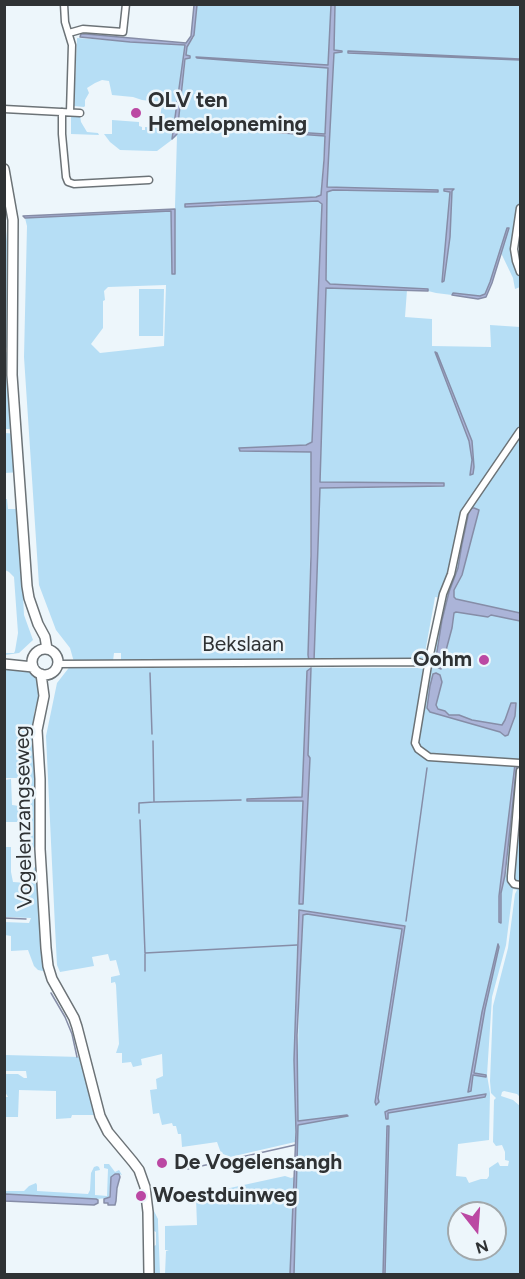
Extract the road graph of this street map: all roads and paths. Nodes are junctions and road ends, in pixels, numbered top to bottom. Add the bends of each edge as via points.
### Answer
1 (64, 4) edge
2 (126, 4) edge
3 (69, 33) junction
4 (4, 110) edge
5 (62, 112) junction
6 (70, 112) junction
7 (80, 113) dead end
8 (4, 169) edge
9 (149, 180) dead end
10 (7, 197) edge
11 (520, 208) edge
12 (520, 272) edge
13 (520, 431) edge
14 (44, 650) junction
15 (8, 664) edge
16 (33, 664) junction
17 (57, 664) junction
18 (429, 665) junction
19 (45, 674) junction
20 (520, 763) edge
21 (520, 771) edge
22 (520, 885) edge
23 (149, 1275) edge

1 - 3 street via 64,22
2 - 3 street via 123,32 83,29
3 - 6 street
4 - 5 street
5 - 6 street
5 - 9 street via 68,182
6 - 7 street
8 - 10 main road
10 - 14 main road via 13,233 12,352 27,586 45,637
11 - 12 street via 514,249
13 - 18 street via 464,513
14 - 16 main road via 36,653
14 - 17 main road via 55,654
15 - 16 main road
16 - 19 main road
17 - 18 street, Bekslaan
17 - 19 main road
18 - 20 street via 417,750 439,759
19 - 23 main road, Vogelenzangseweg via 48,688 38,730 40,849 48,966 77,1027 100,1116 133,1162 145,1187
21 - 22 street via 510,876 514,884

